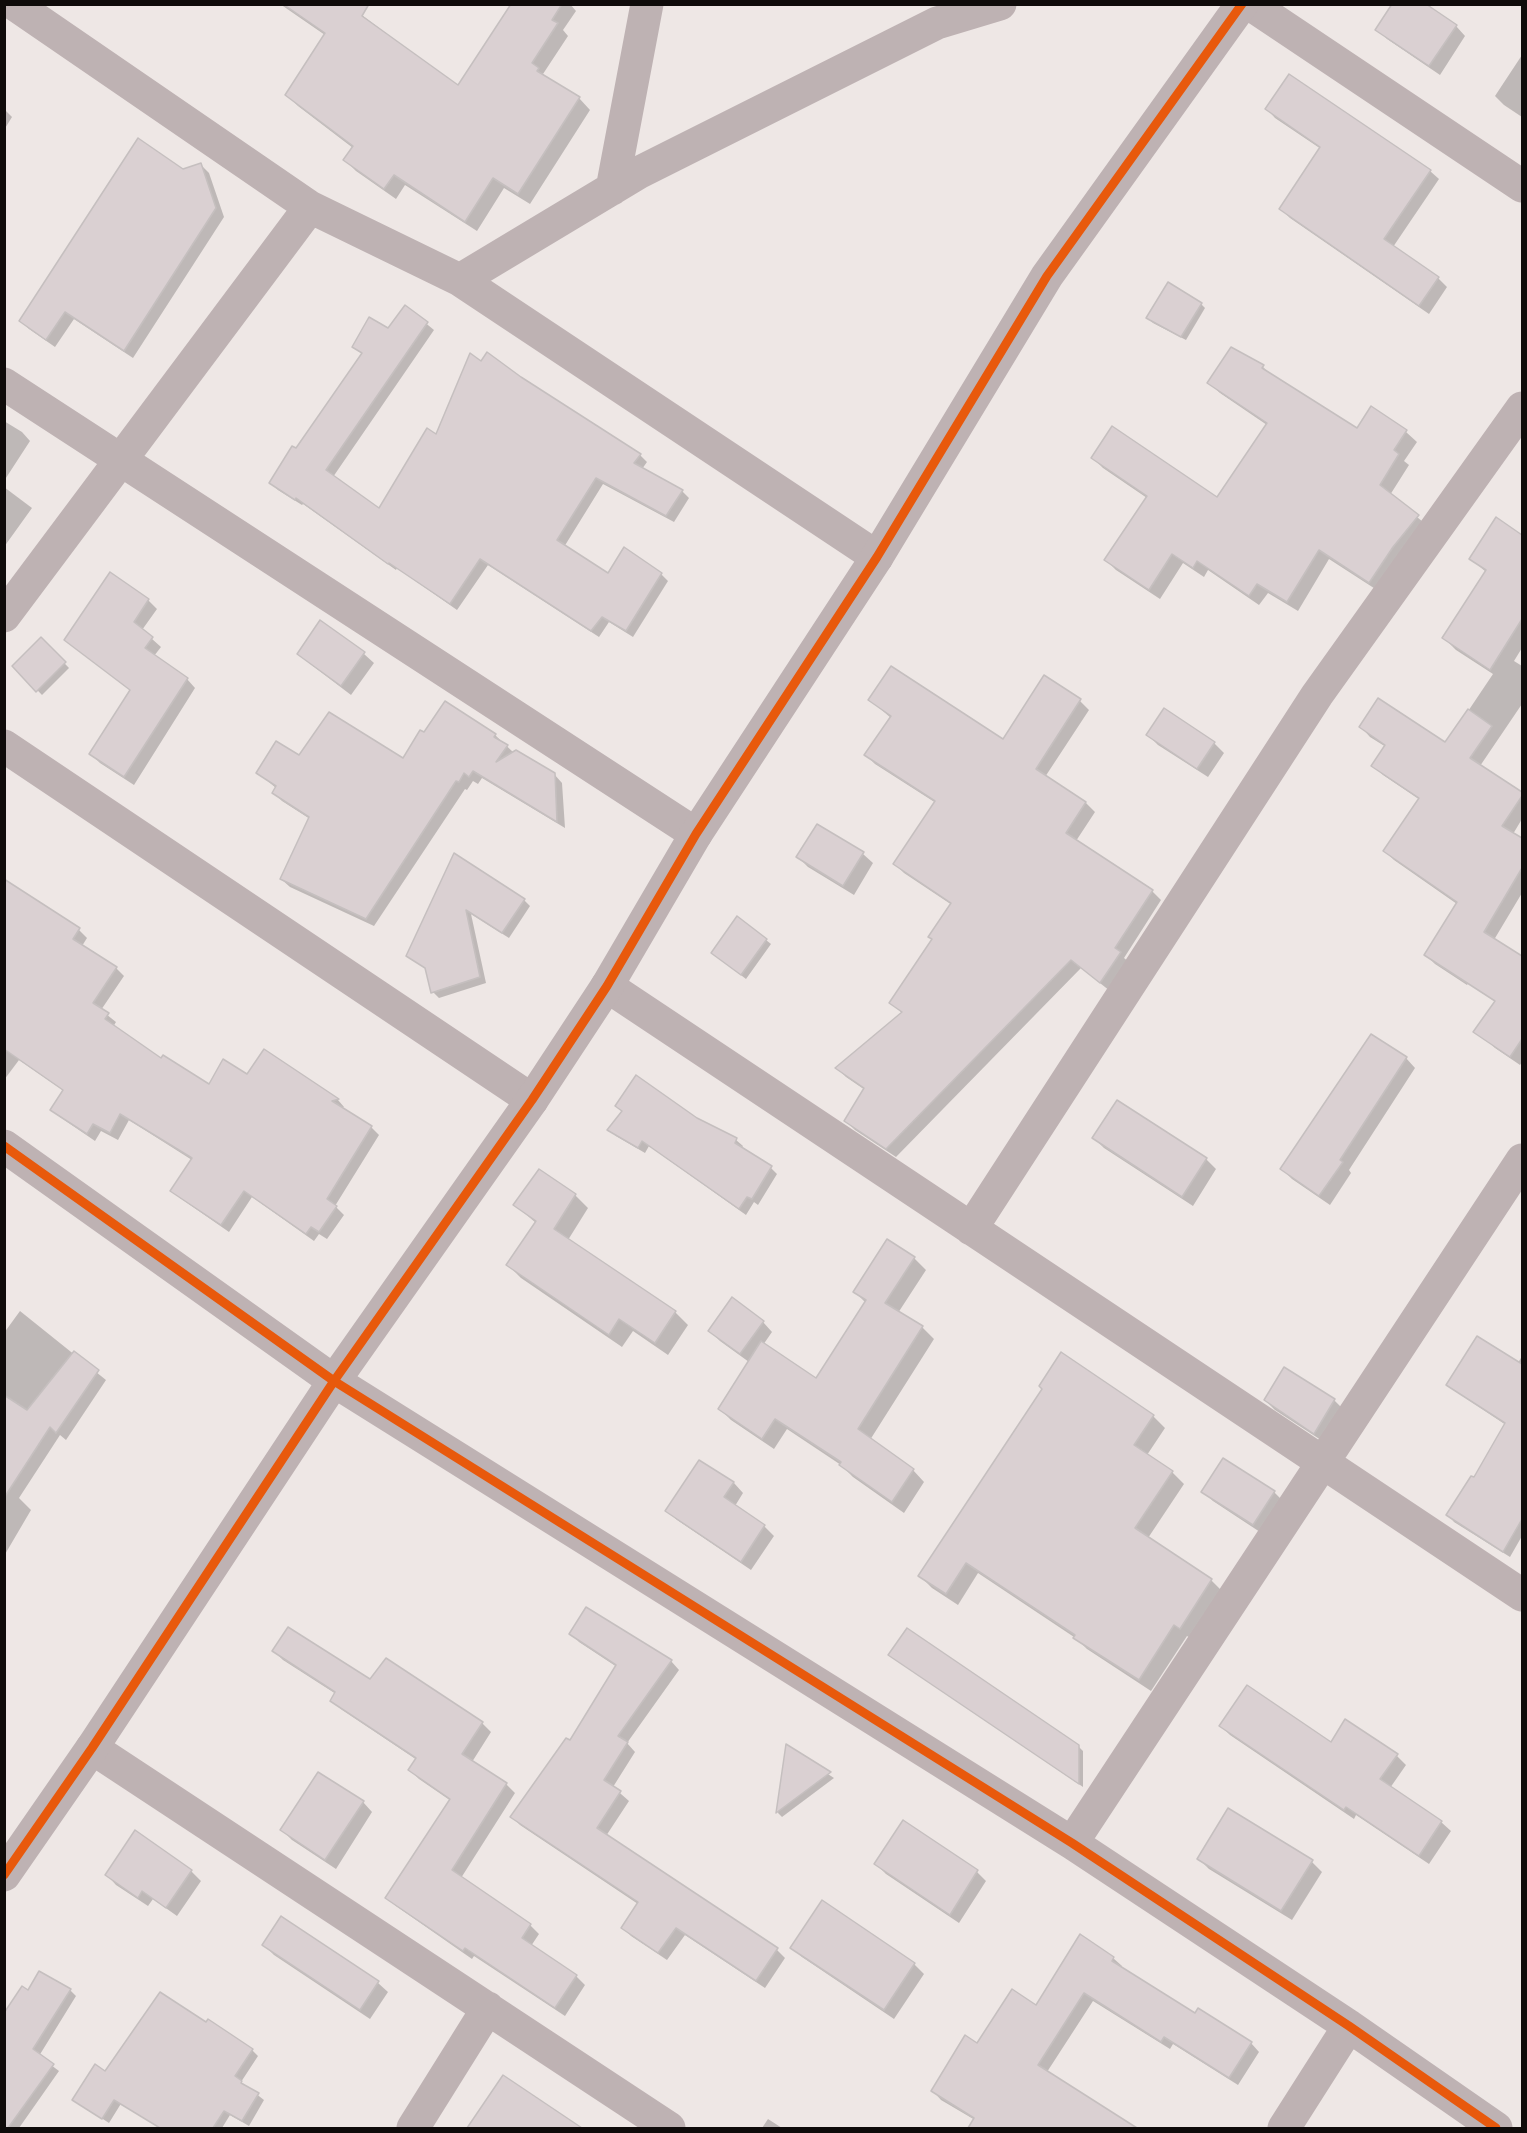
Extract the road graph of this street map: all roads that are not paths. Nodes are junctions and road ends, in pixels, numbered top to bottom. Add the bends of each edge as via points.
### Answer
1 (14, 4) edge
2 (647, 4) edge
3 (1000, 4) edge
4 (1242, 4) edge
5 (1250, 4) edge
6 (1522, 186) edge
7 (612, 189) junction
8 (309, 207) junction
9 (460, 280) junction
10 (4, 384) edge
11 (1522, 408) edge
12 (122, 459) junction
13 (877, 557) junction
14 (4, 616) edge
15 (4, 746) edge
16 (696, 834) junction
17 (607, 986) junction
18 (532, 1100) junction
19 (4, 1146) edge
20 (1522, 1160) edge
21 (971, 1229) junction
22 (333, 1381) junction
23 (1323, 1462) junction
24 (1522, 1595) edge
25 (92, 1748) junction
26 (1072, 1843) junction
27 (4, 1875) edge
28 (488, 2008) junction
29 (1349, 2026) junction
30 (413, 2128) edge
31 (669, 2128) edge
32 (1284, 2128) edge
33 (1496, 2128) edge

1 - 8 street
2 - 7 street
3 - 7 street via 936,23
4 - 13 street via 1047,276
5 - 6 street
7 - 9 street
8 - 9 street
8 - 12 street
9 - 13 street
10 - 12 street
11 - 21 street via 1317,695
12 - 14 street
12 - 16 street
13 - 16 street
15 - 18 street
16 - 17 street
17 - 18 street
17 - 21 street
18 - 22 street
19 - 22 street
20 - 23 street
21 - 23 street
22 - 25 street
22 - 26 street
23 - 24 street
23 - 26 street
25 - 27 street
25 - 28 street
26 - 29 street
28 - 30 street
28 - 31 street
29 - 32 street
29 - 33 street

